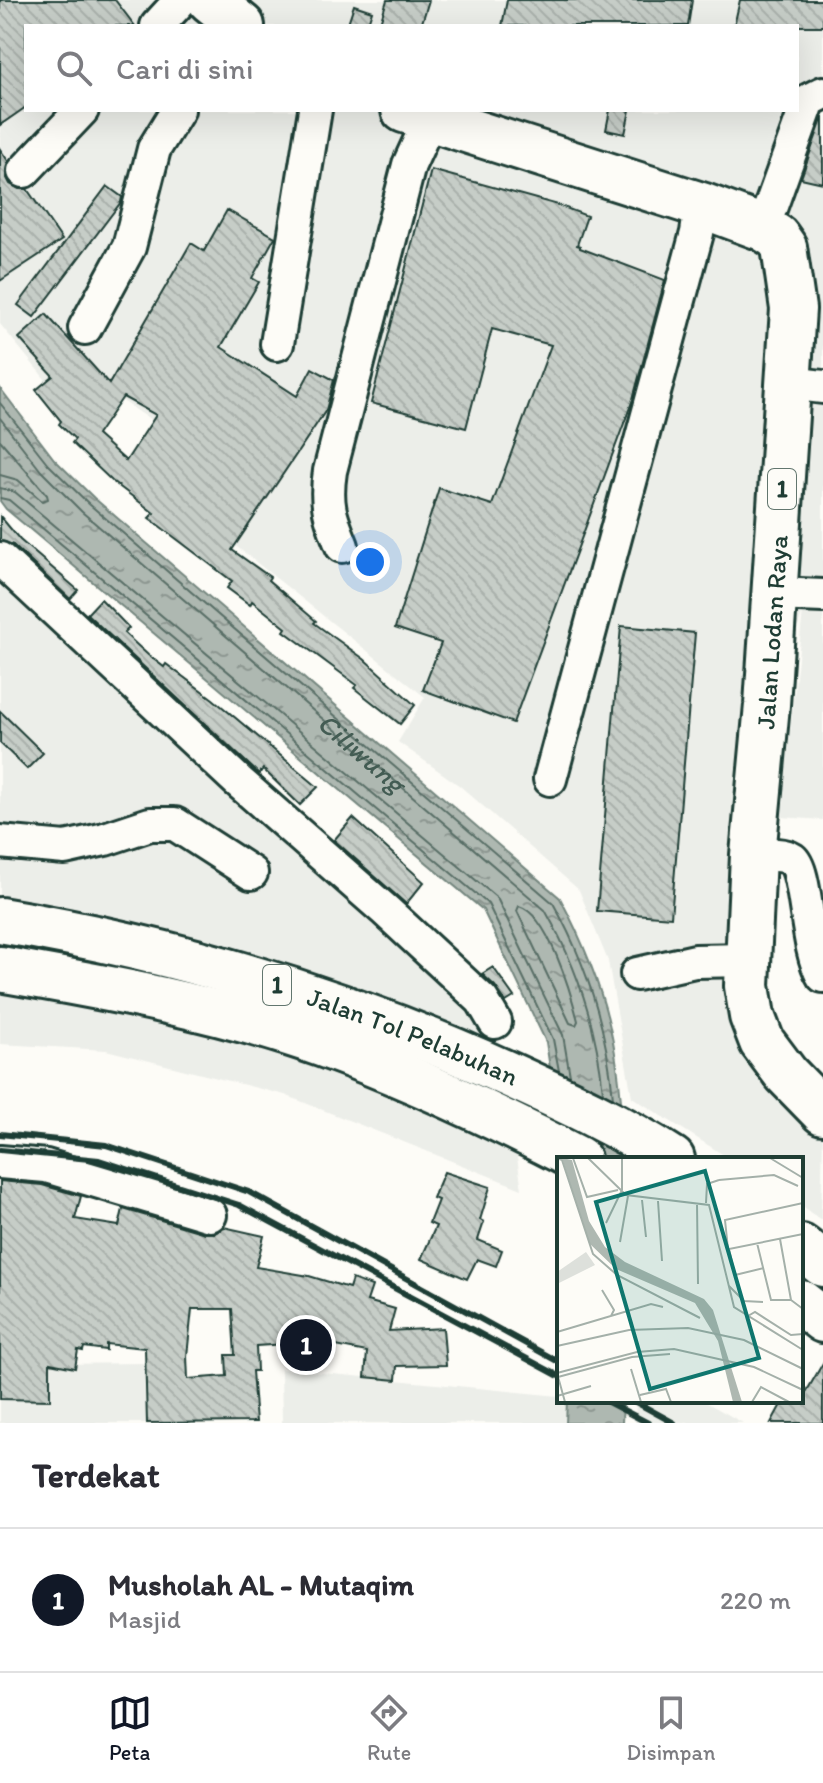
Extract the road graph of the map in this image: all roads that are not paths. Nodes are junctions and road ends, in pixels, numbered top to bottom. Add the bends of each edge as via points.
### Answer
1 (181, 0) edge
2 (159, 24) edge
3 (823, 93) edge
4 (80, 112) edge
5 (177, 112) edge
6 (315, 112) edge
7 (417, 115) edge
8 (24, 171) dead end
9 (701, 205) junction
10 (763, 228) junction
11 (85, 328) dead end
12 (277, 344) dead end
13 (806, 385) edge
14 (342, 546) dead end
15 (0, 559) edge
16 (775, 594) junction
17 (823, 596) edge
18 (550, 779) dead end
19 (0, 842) edge
20 (753, 855) junction
21 (251, 873) dead end
22 (0, 920) edge
23 (748, 960) junction
24 (0, 969) edge
25 (637, 974) dead end
26 (823, 976) edge
27 (495, 1022) dead end
28 (823, 1112) edge
29 (574, 1157) edge
30 (669, 1157) edge
31 (0, 1162) edge
32 (210, 1215) dead end
33 (803, 1249) edge
34 (823, 1264) edge
35 (803, 1305) edge
36 (823, 1320) edge

1 - 2 street
3 - 10 street via 809,100
4 - 8 street
5 - 11 street via 154,149 129,247
6 - 12 street
7 - 9 highway
7 - 14 street via 409,165 330,471 328,511
9 - 10 highway
9 - 18 street
10 - 13 highway, Jalan Lodan Raya / 1 via 784,247
13 - 16 highway, Jalan Lodan Raya / 1
15 - 27 street via 482,1000
16 - 17 street
16 - 20 highway, Jalan Lodan Raya / 1
19 - 21 street via 65,848 150,824 175,824
20 - 23 highway, Jalan Lodan Raya / 1
20 - 26 street via 794,862 815,964
22 - 30 highway, Jalan Tol Pelabuhan / 1 via 140,948 379,1020 541,1089
23 - 25 street via 695,961
23 - 28 highway, Jalan Lodan Raya / 1 via 752,1016 762,1042
24 - 29 highway, Jalan Tol Pelabuhan / 1 via 130,993 321,1044 427,1085
31 - 32 street via 46,1166
33 - 34 highway
35 - 36 highway

